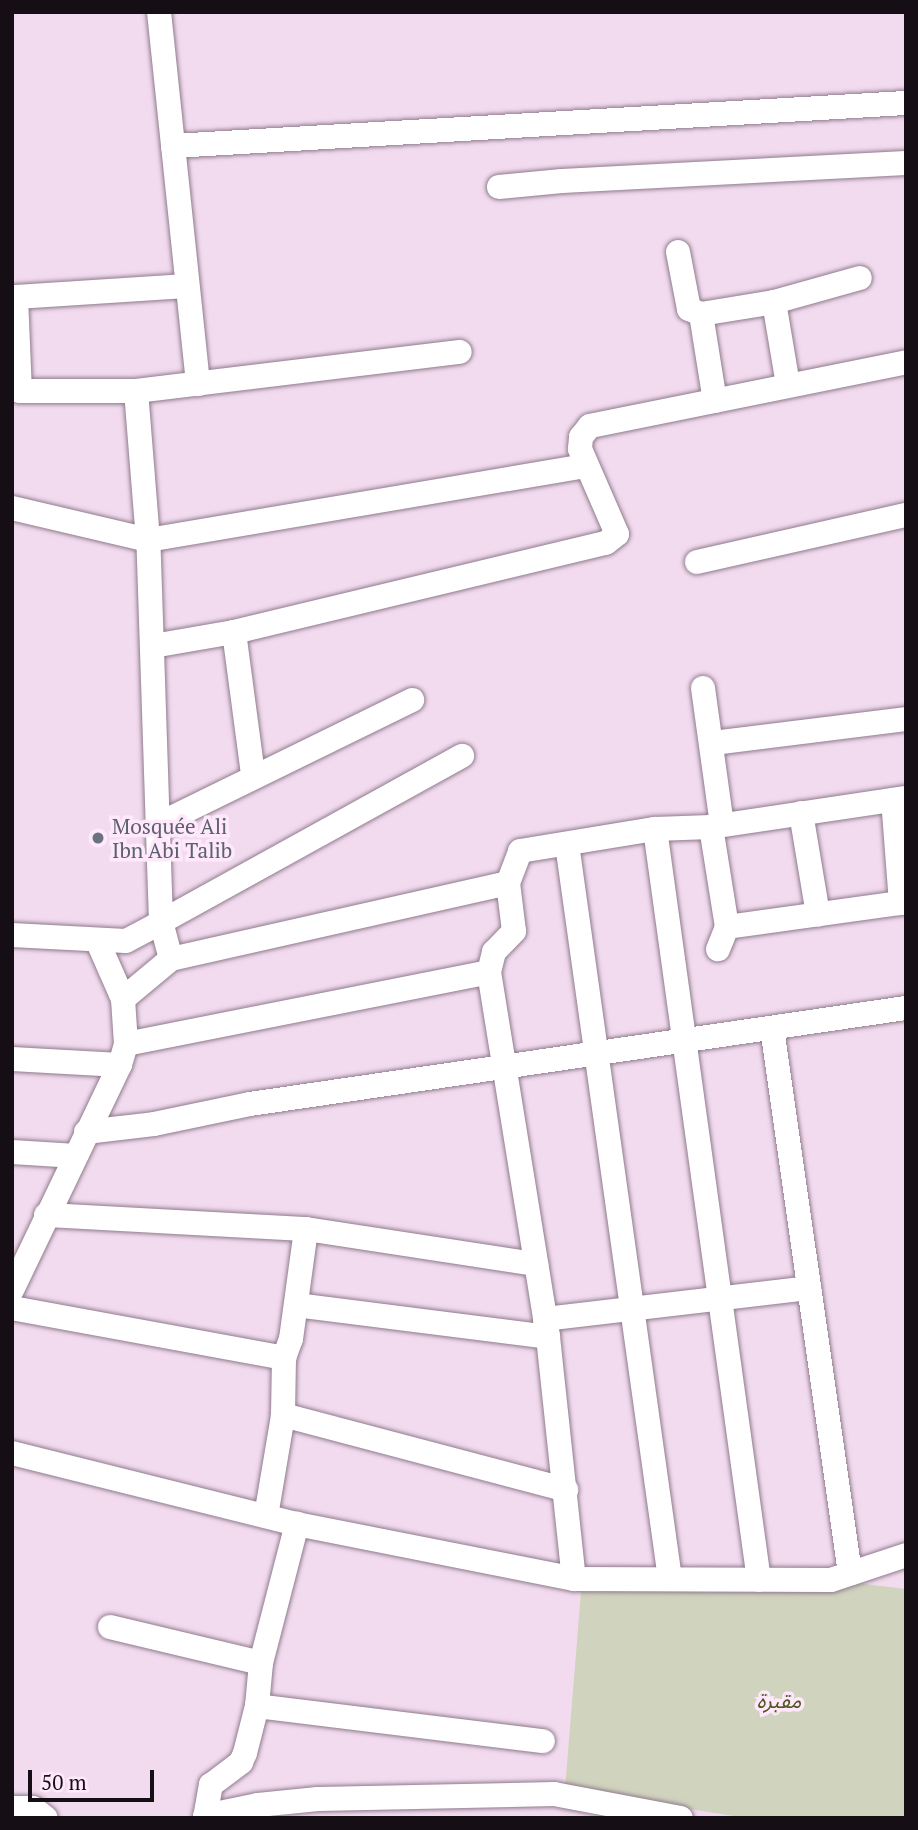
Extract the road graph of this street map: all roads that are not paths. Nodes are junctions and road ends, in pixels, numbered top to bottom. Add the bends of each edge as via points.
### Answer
1 (159, 12) edge
2 (906, 103) edge
3 (173, 146) junction
4 (906, 163) edge
5 (499, 187) dead end
6 (678, 252) dead end
7 (860, 278) dead end
8 (186, 286) junction
9 (774, 302) junction
10 (701, 314) junction
11 (460, 352) dead end
12 (906, 362) edge
13 (198, 384) junction
14 (788, 385) junction
15 (16, 391) edge
16 (136, 391) junction
17 (715, 401) junction
18 (586, 466) junction
19 (12, 508) edge
20 (906, 515) edge
21 (148, 540) junction
22 (697, 562) dead end
23 (234, 632) junction
24 (153, 646) junction
25 (704, 688) dead end
26 (412, 700) dead end
27 (906, 719) edge
28 (713, 743) junction
29 (462, 756) dead end
30 (253, 775) junction
31 (900, 799) edge
32 (801, 813) junction
33 (159, 824) junction
34 (716, 826) junction
35 (655, 829) junction
36 (567, 844) junction
37 (508, 883) junction
38 (818, 915) junction
39 (161, 922) junction
40 (12, 935) edge
41 (97, 940) junction
42 (171, 959) junction
43 (489, 972) junction
44 (123, 999) junction
45 (906, 1008) edge
46 (772, 1028) junction
47 (684, 1043) junction
48 (595, 1054) junction
49 (123, 1055) junction
50 (12, 1059) edge
51 (504, 1066) junction
52 (86, 1132) junction
53 (12, 1152) edge
54 (76, 1156) junction
55 (46, 1215) junction
56 (306, 1229) junction
57 (536, 1264) junction
58 (809, 1287) junction
59 (12, 1290) edge
60 (720, 1297) junction
61 (296, 1305) junction
62 (12, 1308) edge
63 (631, 1308) junction
64 (547, 1328) junction
65 (284, 1358) junction
66 (283, 1415) junction
67 (12, 1453) edge
68 (566, 1490) junction
69 (266, 1516) junction
70 (297, 1524) junction
71 (906, 1555) edge
72 (850, 1573) junction
73 (574, 1579) junction
74 (670, 1579) junction
75 (759, 1580) junction
76 (110, 1627) dead end
77 (261, 1663) junction
78 (257, 1706) junction
79 (543, 1741) dead end
80 (554, 1806) edge
81 (12, 1808) edge
82 (373, 1808) edge
83 (273, 1810) edge
84 (629, 1814) edge
85 (205, 1817) edge
86 (46, 1818) edge
87 (681, 1818) edge

1 - 3 street
2 - 3 street
3 - 8 street
4 - 5 street
6 - 10 street via 690,309
7 - 9 street
8 - 13 street
8 - 15 street via 16,297
9 - 10 street
9 - 14 street
10 - 17 street
11 - 13 street
12 - 14 street
13 - 16 street
14 - 17 street
15 - 16 street
16 - 21 street
17 - 18 street via 590,426 581,437
18 - 21 street
18 - 23 street via 617,534 606,543
19 - 21 street
20 - 22 street
21 - 24 street
23 - 24 street
23 - 30 street
24 - 33 street
25 - 28 street
26 - 30 street
27 - 28 street
28 - 34 street
29 - 39 street
30 - 33 street
31 - 32 street
31 - 38 street via 901,903
32 - 34 street
32 - 38 street
33 - 39 street
34 - 35 street
34 - 38 street via 722,938
35 - 36 street
35 - 47 street
36 - 37 street via 520,851
36 - 48 street
37 - 42 street
37 - 43 street via 514,931 495,952
39 - 41 street via 126,941
39 - 42 street
40 - 41 street
41 - 44 street
42 - 44 street
43 - 49 street
43 - 51 street
44 - 49 street
45 - 46 street
46 - 47 street
46 - 58 street
47 - 48 street
47 - 60 street
48 - 51 street
48 - 63 street
49 - 50 street
49 - 52 street
51 - 52 street
51 - 57 street
52 - 54 street
53 - 54 street
54 - 55 street
55 - 56 street
55 - 59 street
56 - 57 street
56 - 61 street
57 - 64 street
58 - 60 street
58 - 72 street
60 - 63 street
60 - 75 street
61 - 64 street
61 - 65 street
62 - 65 street
63 - 64 street
63 - 74 street
64 - 68 street
65 - 66 street
66 - 68 street
66 - 69 street
67 - 69 street
68 - 73 street
69 - 70 street
70 - 73 street
70 - 77 street
71 - 72 street
72 - 75 street via 831,1580
73 - 74 street
74 - 75 street
76 - 77 street
77 - 78 street
78 - 79 street
78 - 85 street via 241,1762 211,1785
80 - 82 street
80 - 84 street
81 - 86 street via 33,1808
82 - 83 street
83 - 85 street
84 - 87 street

